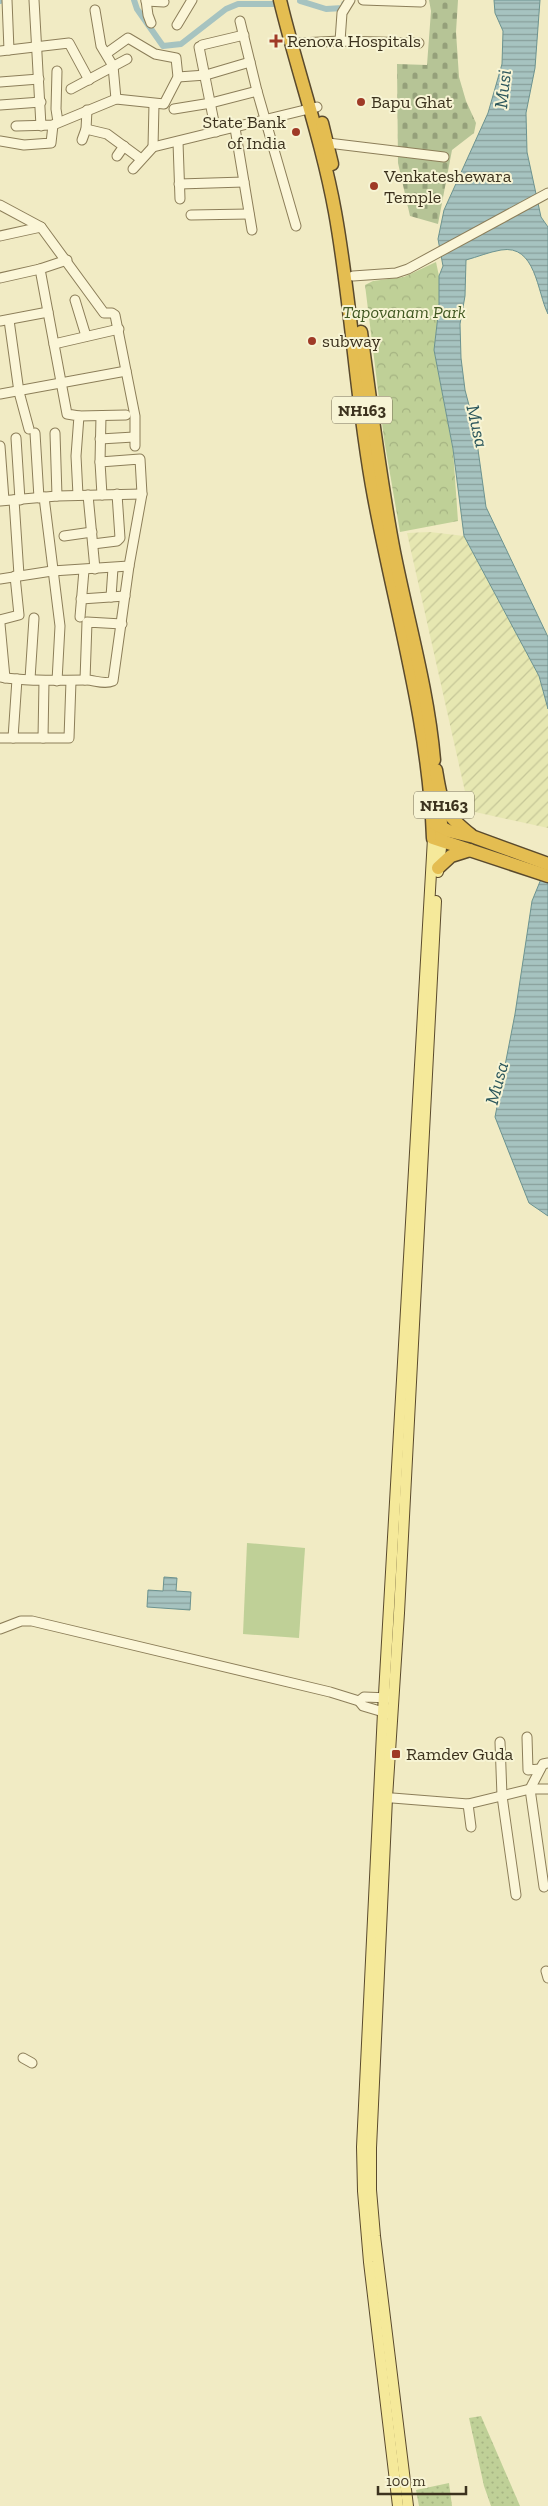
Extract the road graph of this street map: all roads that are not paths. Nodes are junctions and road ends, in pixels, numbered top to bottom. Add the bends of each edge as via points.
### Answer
1 (7, 0) edge
2 (34, 0) edge
3 (192, 0) edge
4 (280, 0) edge
5 (289, 0) edge
6 (350, 0) edge
7 (363, 0) edge
8 (146, 1) edge
9 (406, 1) edge
10 (164, 2) dead end
11 (422, 2) dead end
12 (95, 10) dead end
13 (240, 21) dead end
14 (151, 23) dead end
15 (177, 26) dead end
16 (244, 34) junction
17 (340, 41) junction
18 (300, 43) junction
19 (419, 43) dead end
20 (37, 48) junction
21 (4, 50) edge
22 (106, 53) junction
23 (128, 59) dead end
24 (250, 62) junction
25 (113, 66) junction
26 (57, 72) dead end
27 (206, 75) junction
28 (178, 77) junction
29 (39, 79) junction
30 (89, 80) junction
31 (0, 82) edge
32 (71, 89) dead end
33 (257, 91) junction
34 (116, 99) junction
35 (40, 102) junction
36 (211, 103) junction
37 (154, 104) junction
38 (0, 106) edge
39 (313, 107) junction
40 (174, 109) dead end
41 (87, 110) junction
42 (267, 120) junction
43 (56, 124) junction
44 (16, 126) dead end
45 (41, 126) junction
46 (235, 128) junction
47 (86, 129) junction
48 (216, 132) junction
49 (82, 140) dead end
50 (0, 141) edge
51 (178, 142) junction
52 (328, 143) junction
53 (124, 146) junction
54 (153, 147) junction
55 (117, 156) dead end
56 (444, 157) dead end
57 (141, 159) junction
58 (133, 168) dead end
59 (244, 182) junction
60 (180, 184) junction
61 (548, 193) edge
62 (180, 199) dead end
63 (0, 206) edge
64 (249, 214) junction
65 (191, 215) dead end
66 (296, 226) dead end
67 (41, 227) junction
68 (252, 230) dead end
69 (0, 236) edge
70 (67, 260) junction
71 (40, 269) junction
72 (353, 276) junction
73 (0, 278) edge
74 (75, 300) dead end
75 (48, 312) junction
76 (4, 321) edge
77 (119, 329) junction
78 (86, 336) junction
79 (54, 344) junction
80 (126, 371) junction
81 (60, 383) junction
82 (19, 392) junction
83 (0, 394) edge
84 (126, 415) dead end
85 (79, 416) junction
86 (101, 416) junction
87 (55, 433) dead end
88 (16, 438) dead end
89 (100, 439) junction
90 (0, 446) edge
91 (100, 462) junction
92 (1, 464) edge
93 (102, 494) junction
94 (117, 494) junction
95 (142, 494) junction
96 (83, 495) junction
97 (57, 496) junction
98 (41, 498) junction
99 (9, 500) edge
100 (92, 532) junction
101 (64, 536) dead end
102 (93, 544) junction
103 (129, 566) junction
104 (113, 568) junction
105 (95, 569) junction
106 (84, 570) junction
107 (52, 571) junction
108 (17, 576) junction
109 (0, 579) edge
110 (125, 596) junction
111 (111, 597) junction
112 (81, 599) junction
113 (80, 617) dead end
114 (34, 618) dead end
115 (0, 622) edge
116 (122, 624) junction
117 (2, 678) edge
118 (16, 679) junction
119 (30, 679) junction
120 (85, 680) junction
121 (44, 681) junction
122 (57, 681) junction
123 (71, 681) junction
124 (0, 738) edge
125 (12, 738) junction
126 (43, 738) junction
127 (434, 760) junction
128 (441, 834) junction
129 (474, 837) junction
130 (470, 850) junction
131 (548, 864) edge
132 (438, 868) junction
133 (548, 876) edge
134 (0, 1629) edge
135 (390, 1698) junction
136 (359, 1701) junction
137 (388, 1714) junction
138 (527, 1737) dead end
139 (500, 1742) dead end
140 (544, 1766) edge
141 (530, 1789) junction
142 (548, 1789) edge
143 (502, 1796) junction
144 (383, 1797) junction
145 (468, 1804) junction
146 (471, 1827) dead end
147 (544, 1887) dead end
148 (516, 1896) dead end
149 (22, 2058) dead end
150 (32, 2063) dead end
151 (398, 2506) edge
152 (408, 2506) edge

1 - 21 street
2 - 20 street
3 - 15 street
4 - 39 highway, NH163
5 - 18 highway, NH163
6 - 17 street via 342,13
7 - 9 street
8 - 10 street
8 - 14 street
9 - 11 street
12 - 22 street via 97,34
13 - 16 street
16 - 24 street
16 - 27 street via 200,46
17 - 18 street
17 - 19 street
18 - 39 highway, NH163
20 - 21 street
20 - 29 street
20 - 30 street via 69,44
22 - 25 street
22 - 28 street via 128,38 156,54 176,58
23 - 25 street
24 - 27 street
24 - 33 street
25 - 30 street
25 - 34 street
26 - 43 street
27 - 28 street
27 - 36 street
28 - 37 street via 164,104
29 - 31 street
29 - 35 street
30 - 32 street
33 - 36 street
33 - 42 street
34 - 37 street
34 - 41 street
35 - 38 street
35 - 45 street
36 - 40 street
36 - 48 street
37 - 54 street
39 - 42 street
39 - 52 highway, NH163
39 - 128 highway, NH163 via 346,276 368,465
41 - 43 street
41 - 47 street
42 - 46 street
42 - 66 street
43 - 45 street
43 - 50 street via 51,143 24,145
44 - 45 street
46 - 48 street
46 - 59 street
47 - 49 street
47 - 53 street via 106,134
48 - 51 street
51 - 54 street
51 - 60 street
52 - 56 street
52 - 72 highway, NH163
53 - 55 street
53 - 57 street
54 - 57 street
57 - 58 street
59 - 60 street
59 - 64 street
60 - 62 street
61 - 72 street via 396,273
63 - 67 street
64 - 65 street
64 - 68 street
67 - 69 street
67 - 70 street
70 - 71 street
70 - 77 street via 104,313 114,314
71 - 73 street
71 - 75 street
72 - 127 highway, NH163 via 378,462 425,695
74 - 78 street
75 - 76 street
75 - 79 street
76 - 82 street
77 - 78 street
77 - 80 street
78 - 79 street
79 - 81 street
80 - 81 street
80 - 89 street via 135,416 135,442
81 - 82 street
81 - 85 street via 67,414
82 - 83 street
82 - 98 street via 32,431
84 - 86 street
85 - 86 street
85 - 96 street via 76,456
86 - 89 street
87 - 97 street
88 - 99 street
89 - 91 street
90 - 92 street
91 - 93 street
91 - 95 street via 140,459
92 - 99 street
93 - 94 street
93 - 96 street
94 - 95 street
94 - 102 street via 120,538
95 - 103 street
96 - 97 street
96 - 100 street
97 - 98 street
98 - 99 street
98 - 107 street
99 - 108 street
100 - 101 street
100 - 102 street
102 - 105 street
103 - 104 street
103 - 110 street
104 - 105 street
104 - 111 street
105 - 106 street
106 - 107 street
106 - 112 street
107 - 108 street
107 - 122 street via 60,626
108 - 109 street
108 - 115 street via 19,615
110 - 111 street
110 - 116 street
111 - 112 street
112 - 113 street
114 - 119 street
115 - 117 street
116 - 120 street via 113,681
116 - 120 street via 87,622
117 - 118 street
118 - 119 street
118 - 125 street
119 - 121 street
120 - 123 street
121 - 122 street
121 - 126 street
122 - 123 street
123 - 126 street via 69,738
124 - 125 street
125 - 126 street
127 - 128 highway
127 - 129 highway, NH163 via 439,789 449,817
128 - 129 highway, NH163
128 - 130 highway, NH163
128 - 132 main road
128 - 135 main road
129 - 131 highway, NH163
130 - 132 highway via 451,856
130 - 133 highway, NH163
132 - 135 main road
134 - 136 street via 32,1621
135 - 136 street via 364,1697
135 - 137 main road
136 - 137 street via 363,1706
137 - 144 main road
138 - 140 street via 528,1770
139 - 143 street
140 - 141 street
141 - 142 street
141 - 143 street
141 - 147 street
143 - 145 street
143 - 148 street
144 - 145 street
144 - 151 main road via 362,2191
144 - 152 main road via 371,2190
145 - 146 street
149 - 150 street

